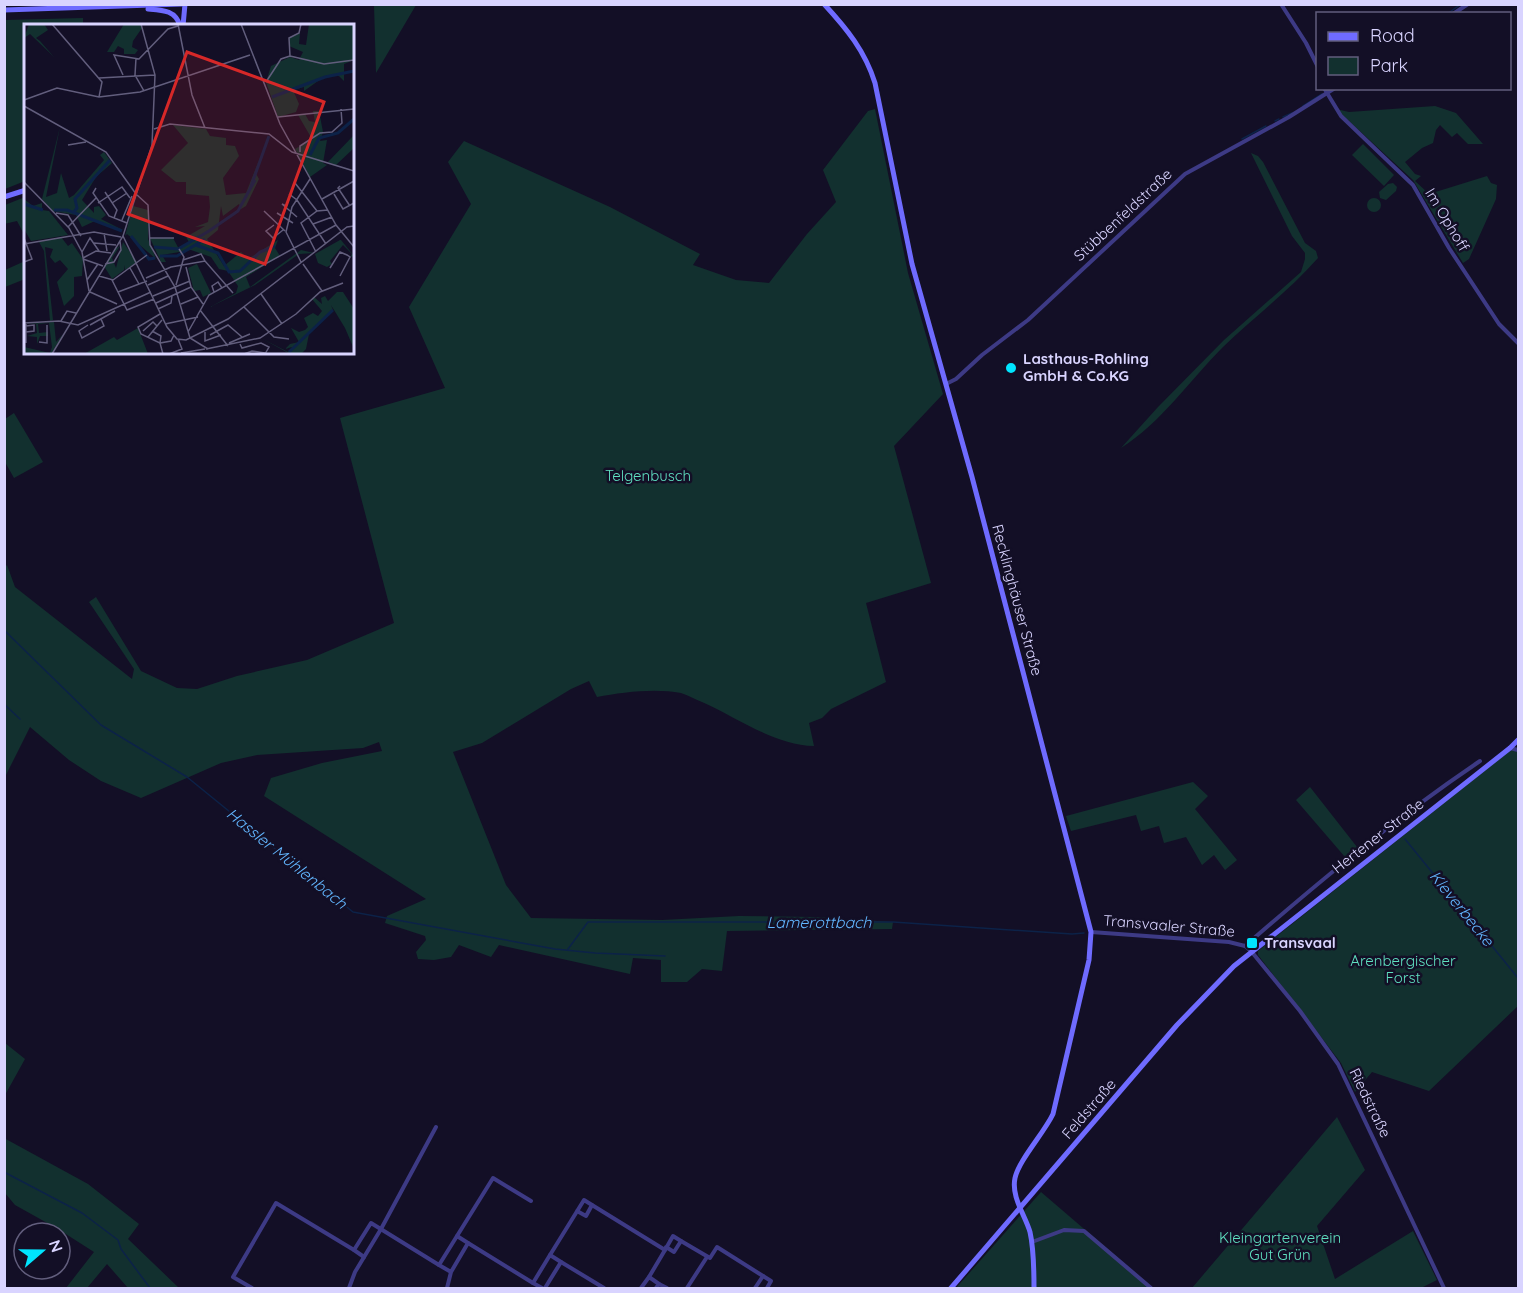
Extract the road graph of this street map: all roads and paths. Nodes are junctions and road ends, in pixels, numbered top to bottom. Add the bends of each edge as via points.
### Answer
1 (183, 4) edge
2 (824, 4) edge
3 (1281, 4) edge
4 (129, 7) junction
5 (4, 10) edge
6 (181, 24) edge
7 (182, 24) edge
8 (1316, 65) edge
9 (1325, 90) edge
10 (1332, 90) edge
11 (1326, 94) junction
12 (24, 191) edge
13 (4, 197) edge
14 (1518, 343) edge
15 (946, 384) junction
16 (1518, 740) edge
17 (1510, 748) junction
18 (1518, 750) edge
19 (1480, 760) dead end
20 (1091, 932) junction
21 (1245, 946) junction
22 (1251, 951) junction
23 (436, 1127) dead end
24 (531, 1201) dead end
25 (592, 1205) junction
26 (1020, 1208) junction
27 (577, 1211) junction
28 (381, 1229) junction
29 (457, 1236) junction
30 (681, 1241) junction
31 (1032, 1242) junction
32 (468, 1243) junction
33 (665, 1248) junction
34 (354, 1250) junction
35 (550, 1255) junction
36 (364, 1257) junction
37 (707, 1257) junction
38 (561, 1262) junction
39 (439, 1265) junction
40 (451, 1272) junction
41 (763, 1276) junction
42 (648, 1277) junction
43 (533, 1283) junction
44 (658, 1286) edge
45 (252, 1288) edge
46 (349, 1288) edge
47 (447, 1288) edge
48 (544, 1288) edge
49 (604, 1288) edge
50 (641, 1288) edge
51 (666, 1288) edge
52 (687, 1288) edge
53 (755, 1288) edge
54 (767, 1288) edge
55 (951, 1288) edge
56 (1034, 1288) edge
57 (1151, 1288) edge
58 (1444, 1288) edge

1 - 4 street
1 - 7 street
2 - 15 street, Recklinghäuser Straße via 856,42 870,67 912,264
3 - 8 street
4 - 5 street
4 - 6 street via 165,11
9 - 11 street, Im Ophoff
10 - 11 street, Stübbenfeldstraße
11 - 14 street, Im Ophoff via 1341,116 1413,185 1449,248 1493,314
11 - 15 street, Stübbenfeldstraße via 1175,182 1028,320
12 - 13 street
15 - 20 street, Recklinghäuser Straße
16 - 17 street, Hertener Straße
17 - 18 street
17 - 22 street, Hertener Straße
19 - 21 street via 1359,849
20 - 21 street, Transvaaler Straße
20 - 26 street, Recklinghäuser Straße via 1089,960 1053,1114 1015,1179 1014,1191
21 - 22 street, Riedstraße
22 - 26 street, Feldstraße via 1197,1003
22 - 58 street, Riedstraße via 1338,1064
23 - 28 street
24 - 29 street via 493,1178
25 - 27 street via 584,1200
25 - 27 street via 586,1216
25 - 33 street
26 - 31 street, Recklinghäuser Straße
26 - 55 street, Feldstraße
27 - 35 street
28 - 34 street via 371,1222
28 - 36 street
28 - 39 street
29 - 32 street
29 - 39 street
30 - 33 street via 674,1252
30 - 33 street via 673,1236
30 - 37 street
31 - 56 street, Recklinghäuser Straße
31 - 57 street via 1064,1230 1084,1231
32 - 40 street
32 - 43 street
33 - 42 street
34 - 36 street
34 - 45 street via 276,1203 233,1277
35 - 38 street
35 - 43 street
36 - 46 street
37 - 41 street via 717,1246
37 - 52 street
38 - 48 street
38 - 49 street
39 - 40 street
40 - 47 street
41 - 53 street
41 - 54 street via 771,1281
42 - 44 street
42 - 50 street
43 - 48 street
44 - 51 street

